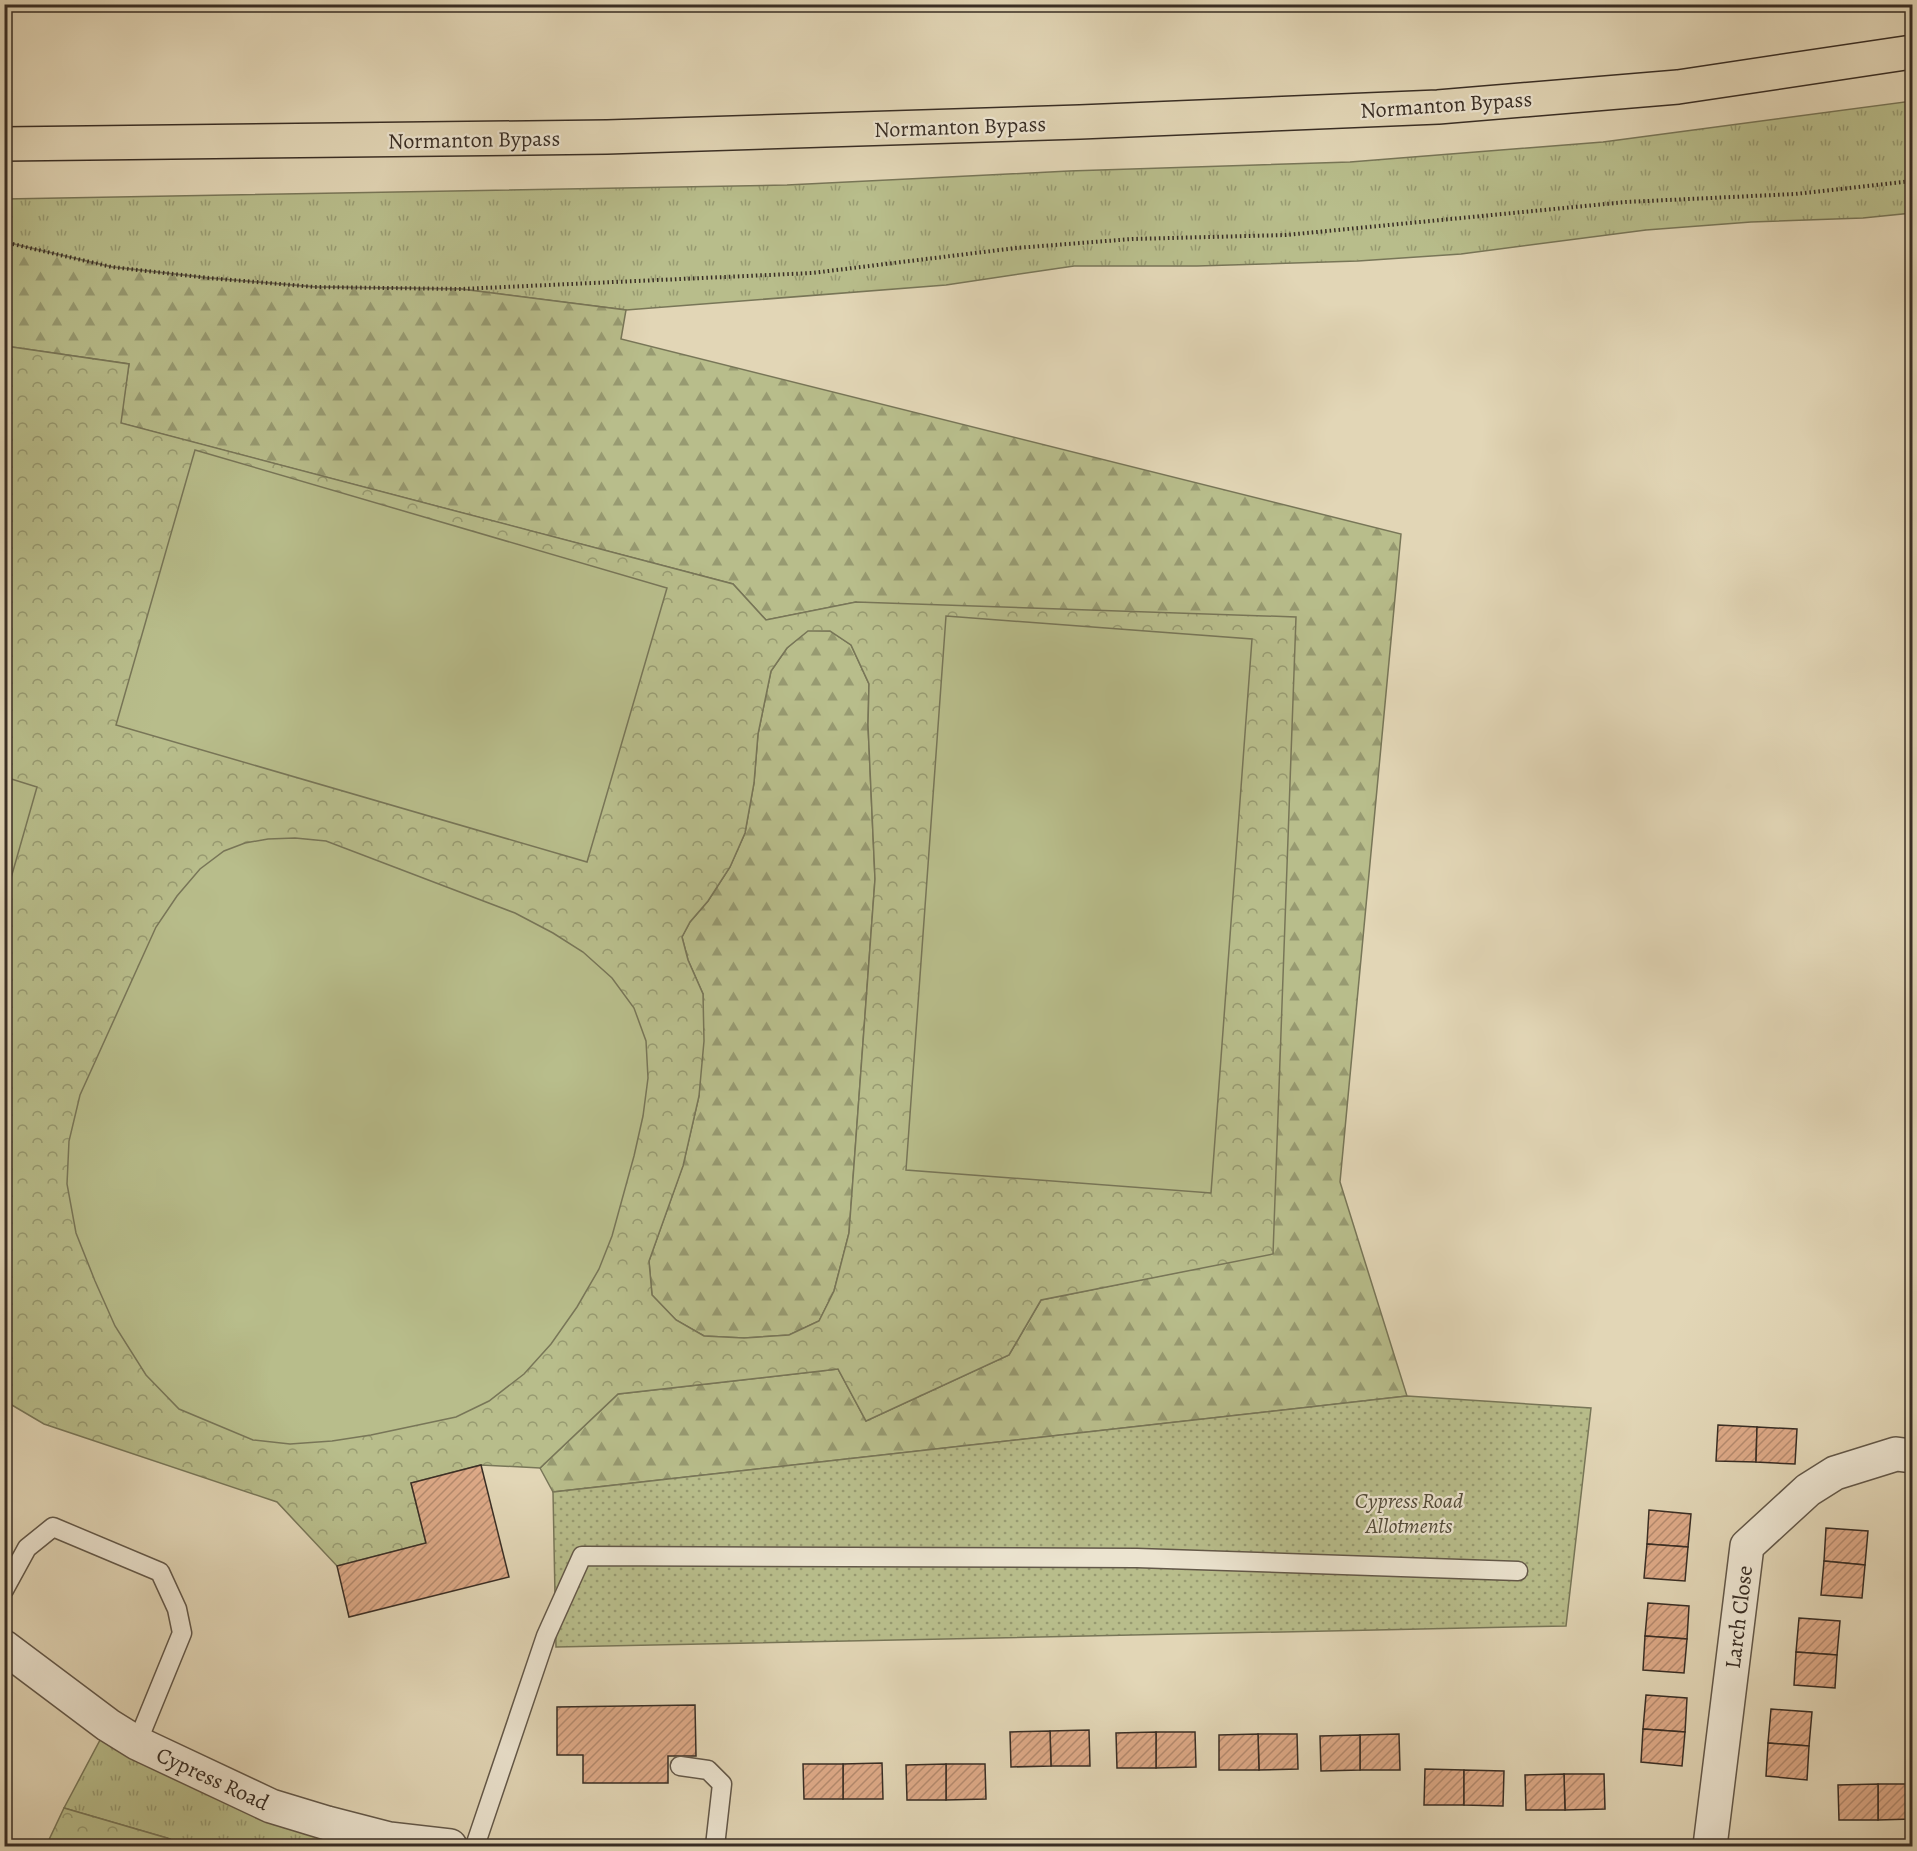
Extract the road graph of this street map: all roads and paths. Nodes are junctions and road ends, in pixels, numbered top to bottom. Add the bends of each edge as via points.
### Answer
1 (1912, 52) edge
2 (4, 144) edge
3 (1912, 181) edge
4 (4, 242) edge
5 (1912, 1456) edge
6 (1518, 1571) dead end
7 (4, 1590) edge
8 (4, 1647) edge
9 (137, 1743) junction
10 (680, 1766) dead end
11 (450, 1846) edge
12 (475, 1846) edge
13 (715, 1846) edge
14 (1710, 1846) edge

1 - 2 main road, Normanton Bypass via 1678,87 1437,107 619,137
3 - 4 path via 1795,194 1626,202 1286,235 1132,239 812,273 461,289 315,287 209,278 112,267
5 - 14 street, Larch Close via 1896,1454 1835,1473 1808,1490 1747,1546
6 - 12 lane via 1137,1558 577,1550
7 - 9 lane via 27,1548 53,1527 160,1572 177,1609 182,1633
8 - 9 street, Cypress Road
9 - 11 street, Cypress Road via 271,1806 389,1839
10 - 13 lane via 708,1770 729,1780

